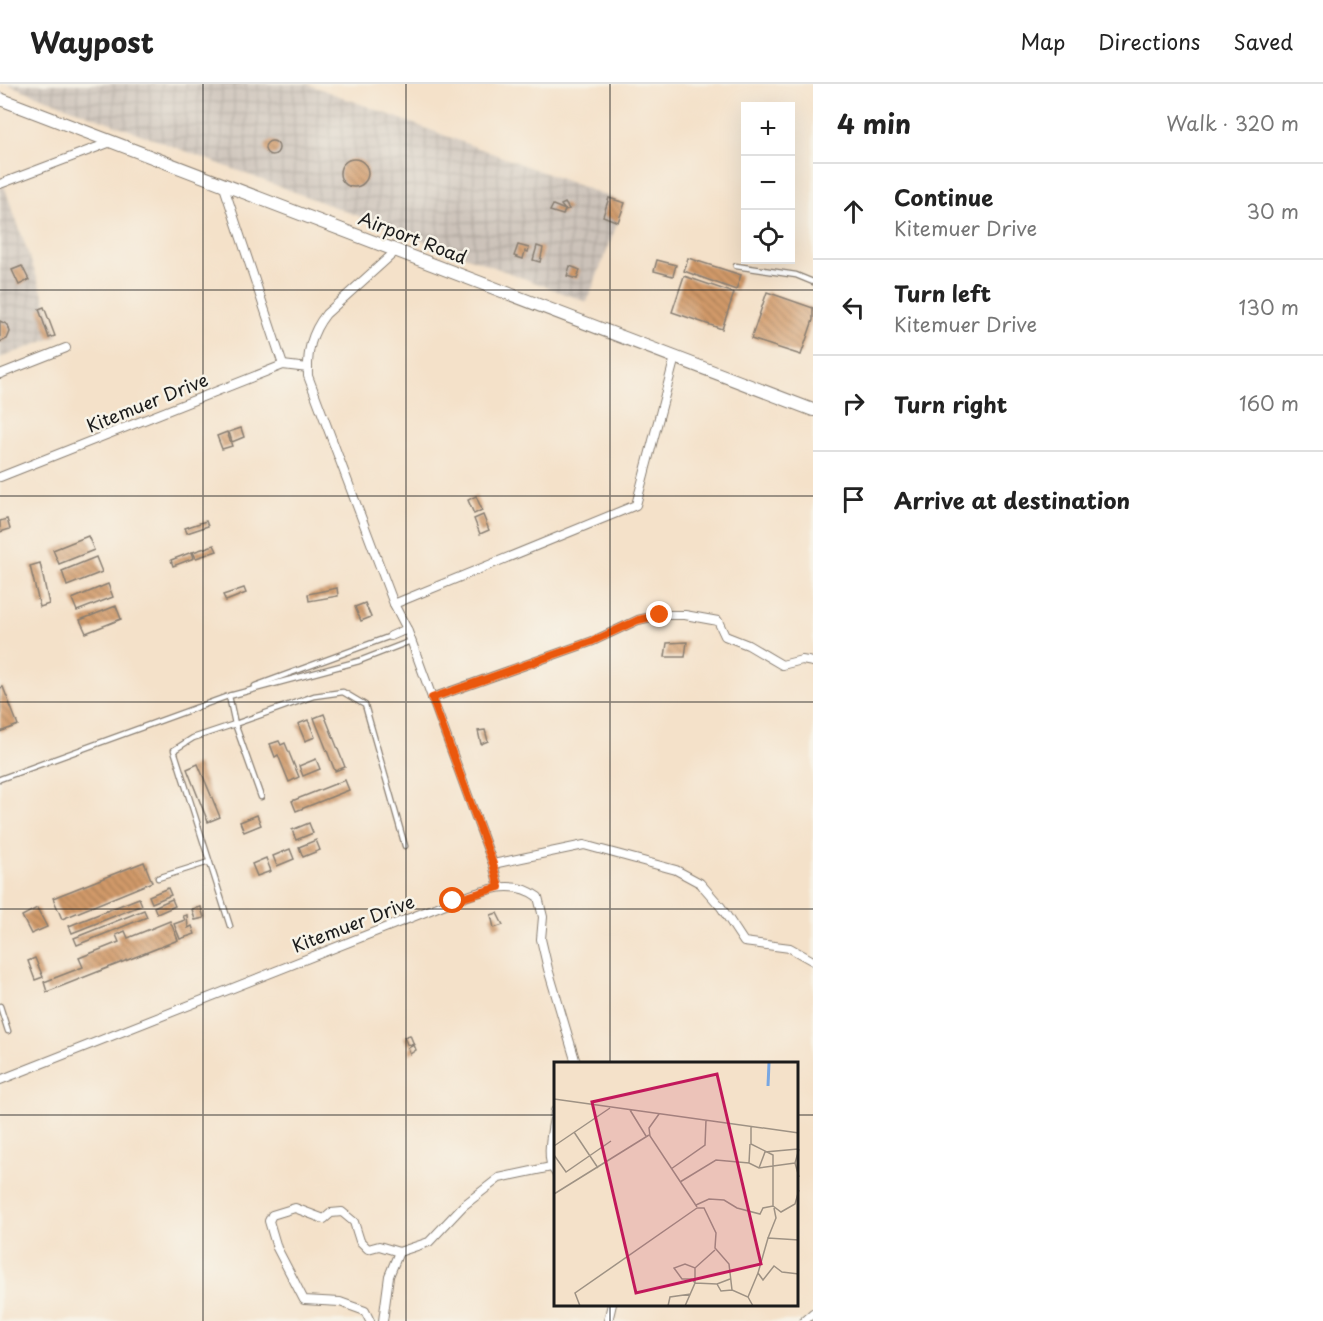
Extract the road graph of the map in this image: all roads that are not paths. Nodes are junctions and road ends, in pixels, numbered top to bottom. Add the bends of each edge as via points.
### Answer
1 (0, 99) edge
2 (111, 142) junction
3 (0, 184) edge
4 (223, 184) junction
5 (397, 250) junction
6 (736, 266) dead end
7 (813, 282) edge
8 (66, 348) dead end
9 (675, 357) junction
10 (283, 365) junction
11 (308, 368) junction
12 (0, 374) edge
13 (813, 410) edge
14 (0, 477) edge
15 (394, 604) junction
16 (407, 629) junction
17 (391, 636) joint
18 (411, 641) junction
19 (813, 662) edge
20 (229, 696) junction
21 (432, 698) junction
22 (236, 724) junction
23 (0, 779) edge
24 (261, 797) dead end
25 (405, 846) dead end
26 (209, 862) junction
27 (493, 864) junction
28 (158, 878) dead end
29 (499, 887) junction
30 (230, 926) dead end
31 (813, 961) edge
32 (0, 1006) edge
33 (8, 1031) dead end
34 (576, 1062) edge
35 (0, 1080) edge
36 (554, 1140) edge
37 (553, 1170) edge
38 (399, 1252) junction
39 (612, 1306) edge
40 (813, 1313) edge
41 (370, 1321) edge
42 (383, 1321) edge
43 (608, 1321) edge
44 (804, 1321) edge

1 - 2 street, Airport Road
2 - 3 street
2 - 4 street, Airport Road
4 - 5 street, Airport Road
4 - 10 street
5 - 9 street, Airport Road
5 - 11 street via 326,314 307,353
6 - 7 lane via 796,275
8 - 12 street
9 - 13 street, Airport Road
9 - 15 street via 636,505
10 - 11 street, Kitemuer Drive
10 - 14 street, Kitemuer Drive
11 - 15 street
15 - 16 street
16 - 17 street
16 - 18 street
17 - 20 lane
18 - 20 lane via 359,662
18 - 21 street
19 - 21 street via 802,660 782,665 725,636 718,621 660,615
20 - 22 lane
20 - 23 lane
21 - 27 street
22 - 24 lane
22 - 25 lane via 314,696 343,692 365,705
22 - 26 lane via 193,738 174,750
26 - 28 lane
26 - 30 lane
27 - 29 street
27 - 31 street via 584,845 665,867 700,883 744,942 790,948
29 - 34 street via 525,887 538,897 543,917 543,949
29 - 35 street, Kitemuer Drive
32 - 33 lane
36 - 37 street
37 - 38 street via 499,1178 463,1206 429,1242
38 - 41 street via 379,1246 368,1249 354,1222 342,1212 330,1213 324,1219 295,1208 269,1218 277,1248 304,1300 340,1302 365,1311
38 - 42 street via 388,1276
39 - 43 street
40 - 44 street

